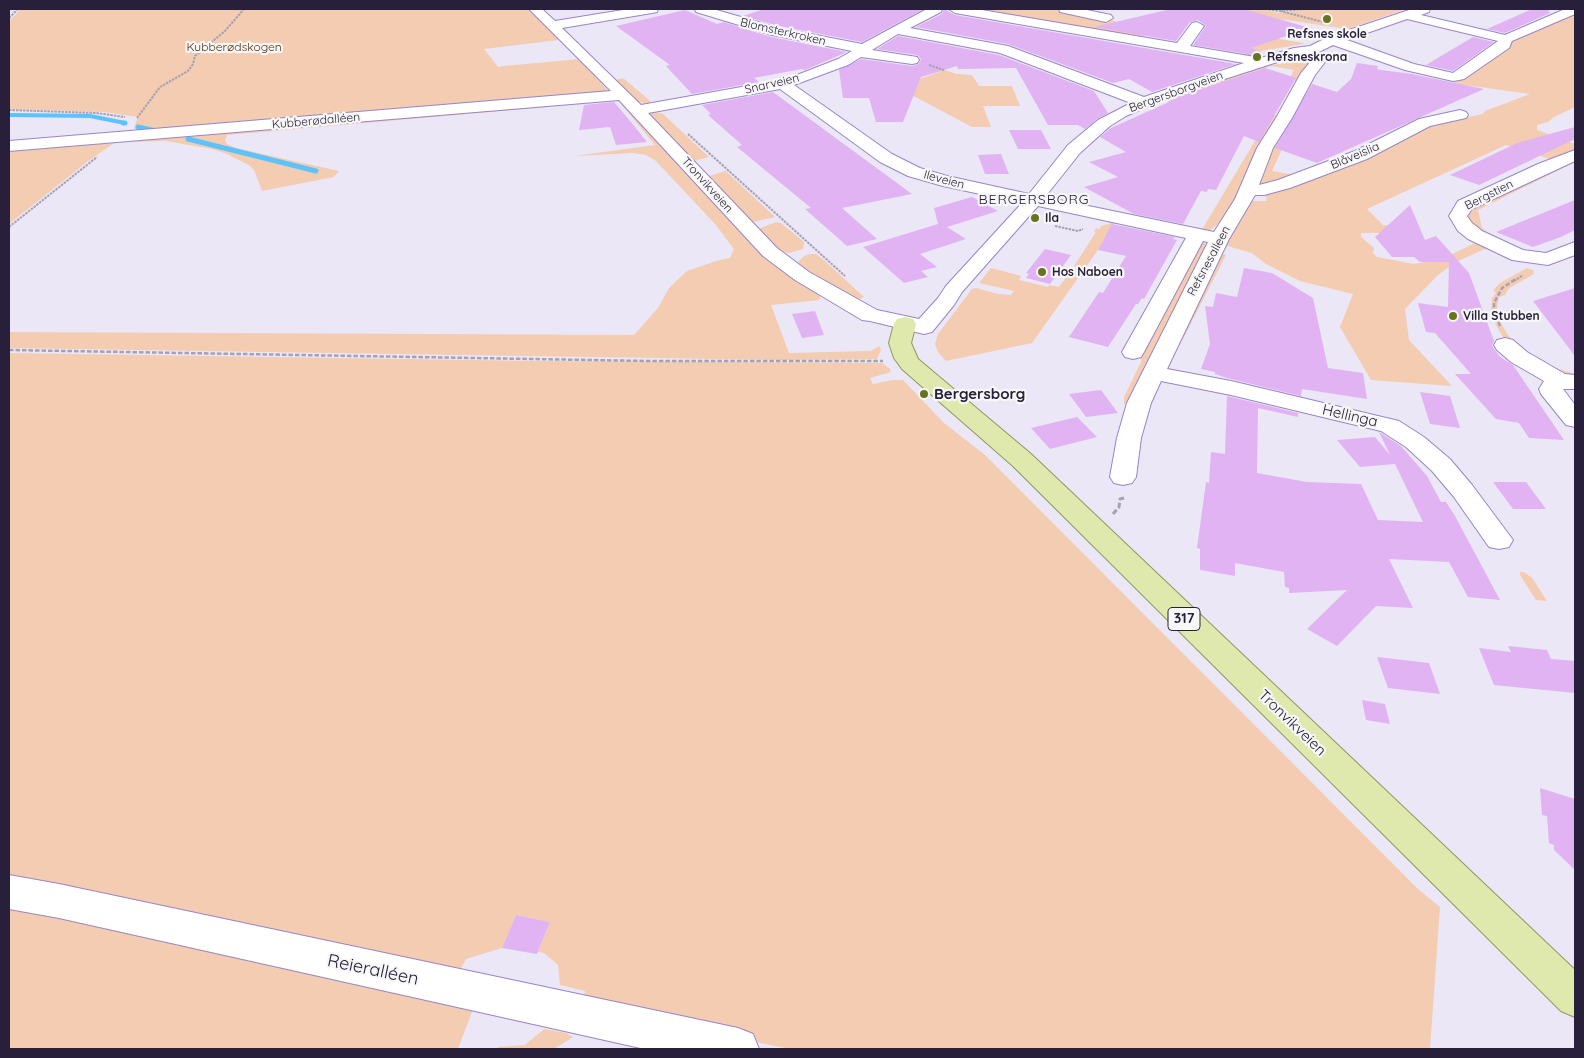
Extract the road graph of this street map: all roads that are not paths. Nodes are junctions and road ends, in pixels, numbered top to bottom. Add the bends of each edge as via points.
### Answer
1 (536, 9) edge
2 (652, 9) edge
3 (701, 9) edge
4 (936, 9) edge
5 (955, 9) edge
6 (1065, 9) edge
7 (1424, 9) edge
8 (1575, 9) edge
9 (1406, 15) junction
10 (1119, 21) dead end
11 (553, 25) junction
12 (1197, 26) dead end
13 (1135, 28) dead end
14 (896, 30) junction
15 (1506, 39) junction
16 (1156, 43) junction
17 (1182, 47) junction
18 (1326, 47) junction
19 (862, 51) junction
20 (912, 60) dead end
21 (1261, 62) junction
22 (782, 83) junction
23 (624, 95) junction
24 (1143, 102) junction
25 (638, 110) junction
26 (1460, 115) dead end
27 (9, 146) edge
28 (1575, 155) edge
29 (1248, 190) junction
30 (1033, 200) junction
31 (1197, 235) junction
32 (1219, 240) junction
33 (1575, 248) edge
34 (914, 325) junction
35 (1505, 345) road end
36 (1133, 352) dead end
37 (1153, 373) junction
38 (1567, 381) edge
39 (1575, 420) edge
40 (1123, 477) dead end
41 (1499, 540) dead end
42 (9, 892) edge
43 (1575, 997) edge
44 (738, 1049) edge

1 - 11 street, Tronvikveien
2 - 11 street
3 - 19 street, Blomsterkroken via 777,32
4 - 14 street, Snarveien
5 - 16 street
6 - 10 street
7 - 9 street
8 - 15 street
9 - 15 street
9 - 18 street
11 - 23 street, Tronvikveien
12 - 17 street
13 - 16 street
14 - 19 street, Snarveien
14 - 24 street via 1004,50
15 - 18 street via 1504,45 1453,77
16 - 17 street
17 - 21 street
18 - 21 street, Bergersborgveien
18 - 29 street, Refsnesalleen via 1265,148
19 - 20 street, Blomsterkroken
19 - 22 street, Snarveien via 830,68
21 - 24 street, Bergersborgveien
22 - 25 street, Snarveien
22 - 30 street, Ileveien via 850,134 900,166 943,181
23 - 25 street, Tronvikveien
23 - 27 street, Kubberødalléen
24 - 30 street, Bergersborgveien via 1088,135
25 - 34 street, Tronvikveien via 753,236 780,260 870,315
26 - 29 street, Blåveislia via 1426,122 1361,155 1284,184 1264,190
28 - 33 street, Bergstien via 1465,205 1458,216 1475,235 1505,251 1533,259 1548,259
29 - 32 street, Refsnesalleen
30 - 31 street, Ileveien via 1066,212
30 - 34 street, Bergersborgveien via 947,300
31 - 32 street, Ileveien
31 - 36 street
32 - 37 street, Refsnesalleen
34 - 43 main road, Tronvikveien / 317 via 900,343 905,358 1010,449
35 - 38 street via 1533,366
37 - 40 street, Refsnesalleen via 1139,403
37 - 41 street, Hellinga via 1390,426 1441,465
38 - 39 street via 1552,384 1553,394
42 - 44 street, Reieralléen

